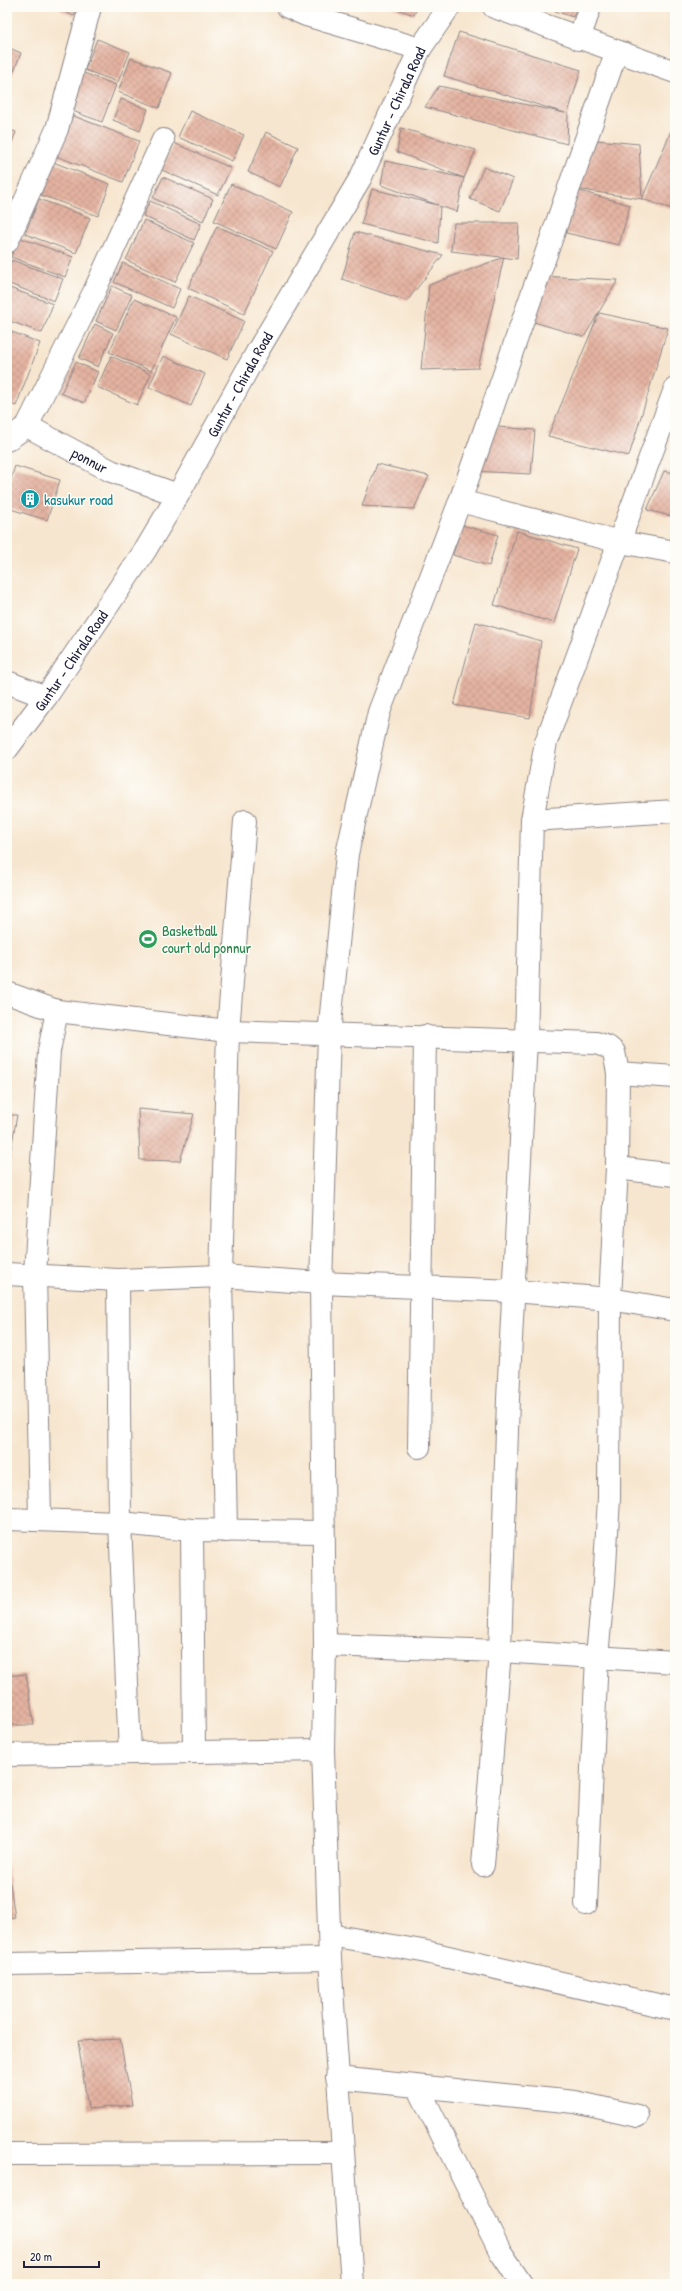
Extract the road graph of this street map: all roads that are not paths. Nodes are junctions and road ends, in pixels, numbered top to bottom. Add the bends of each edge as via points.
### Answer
1 (90, 7) edge
2 (288, 7) edge
3 (449, 7) edge
4 (494, 7) edge
5 (590, 7) edge
6 (579, 38) junction
7 (420, 48) junction
8 (616, 53) junction
9 (675, 72) edge
10 (162, 140) dead end
11 (7, 242) edge
12 (675, 389) edge
13 (27, 426) junction
14 (7, 440) edge
15 (178, 495) junction
16 (460, 501) junction
17 (620, 542) junction
18 (675, 552) edge
19 (7, 682) edge
20 (46, 697) junction
21 (7, 748) edge
22 (675, 811) edge
23 (532, 820) junction
24 (245, 821) dead end
25 (7, 993) edge
26 (57, 1011) junction
27 (228, 1031) junction
28 (329, 1034) junction
29 (425, 1036) junction
30 (526, 1040) junction
31 (618, 1073) junction
32 (675, 1077) edge
33 (617, 1168) junction
34 (675, 1175) edge
35 (7, 1274) edge
36 (34, 1274) junction
37 (221, 1276) junction
38 (118, 1280) junction
39 (321, 1283) junction
40 (422, 1287) junction
41 (514, 1292) junction
42 (610, 1299) junction
43 (675, 1310) edge
44 (419, 1446) dead end
45 (7, 1519) edge
46 (40, 1519) junction
47 (120, 1523) junction
48 (192, 1530) junction
49 (226, 1531) junction
50 (322, 1532) junction
51 (325, 1645) junction
52 (500, 1651) junction
53 (596, 1656) junction
54 (675, 1662) edge
55 (323, 1750) junction
56 (194, 1752) junction
57 (130, 1753) junction
58 (7, 1755) edge
59 (484, 1864) dead end
60 (586, 1904) dead end
61 (330, 1935) junction
62 (330, 1959) junction
63 (7, 1964) edge
64 (675, 2009) edge
65 (337, 2078) junction
66 (418, 2087) junction
67 (637, 2116) dead end
68 (342, 2153) junction
69 (7, 2154) edge
70 (352, 2284) edge
71 (522, 2284) edge

1 - 11 street via 57,129
2 - 7 street via 306,15
3 - 7 street, Guntur - Chirala Road
4 - 6 street
5 - 6 street
6 - 8 street
7 - 15 street, Guntur - Chirala Road via 361,177 257,352
8 - 9 street
8 - 16 street
10 - 13 street via 94,292
12 - 17 street
13 - 14 street
13 - 15 street, ponnur via 111,471
15 - 20 street, Guntur - Chirala Road via 146,549
16 - 17 street
16 - 28 street via 379,712 346,854
17 - 18 street
17 - 23 street via 546,742
19 - 20 street
20 - 21 street, Guntur - Chirala Road
22 - 23 street
23 - 30 street
24 - 27 street
25 - 26 street
26 - 27 street
26 - 36 street via 49,1051
27 - 28 street
27 - 37 street
28 - 29 street
28 - 39 street
29 - 30 street
29 - 40 street
30 - 31 street via 596,1043 608,1047 614,1052
30 - 41 street
31 - 32 street
31 - 33 street
33 - 34 street
33 - 42 street
35 - 36 street
36 - 38 street
36 - 46 street
37 - 38 street
37 - 39 street
37 - 49 street
38 - 47 street
39 - 40 street
39 - 50 street
40 - 41 street
40 - 44 street
41 - 42 street
41 - 52 street
42 - 43 street
42 - 53 street via 608,1498 604,1582
45 - 46 street
46 - 47 street
47 - 48 street
47 - 57 street
48 - 49 street
48 - 56 street
49 - 50 street
50 - 51 street
51 - 52 street
51 - 55 street
52 - 53 street
52 - 59 street
53 - 54 street
53 - 60 street
55 - 56 street
55 - 61 street
56 - 57 street
57 - 58 street
61 - 62 street
61 - 64 street via 422,1952
62 - 63 street
62 - 65 street
65 - 66 street
65 - 68 street
66 - 67 street via 575,2102
66 - 71 street via 500,2251
68 - 69 street
68 - 70 street

